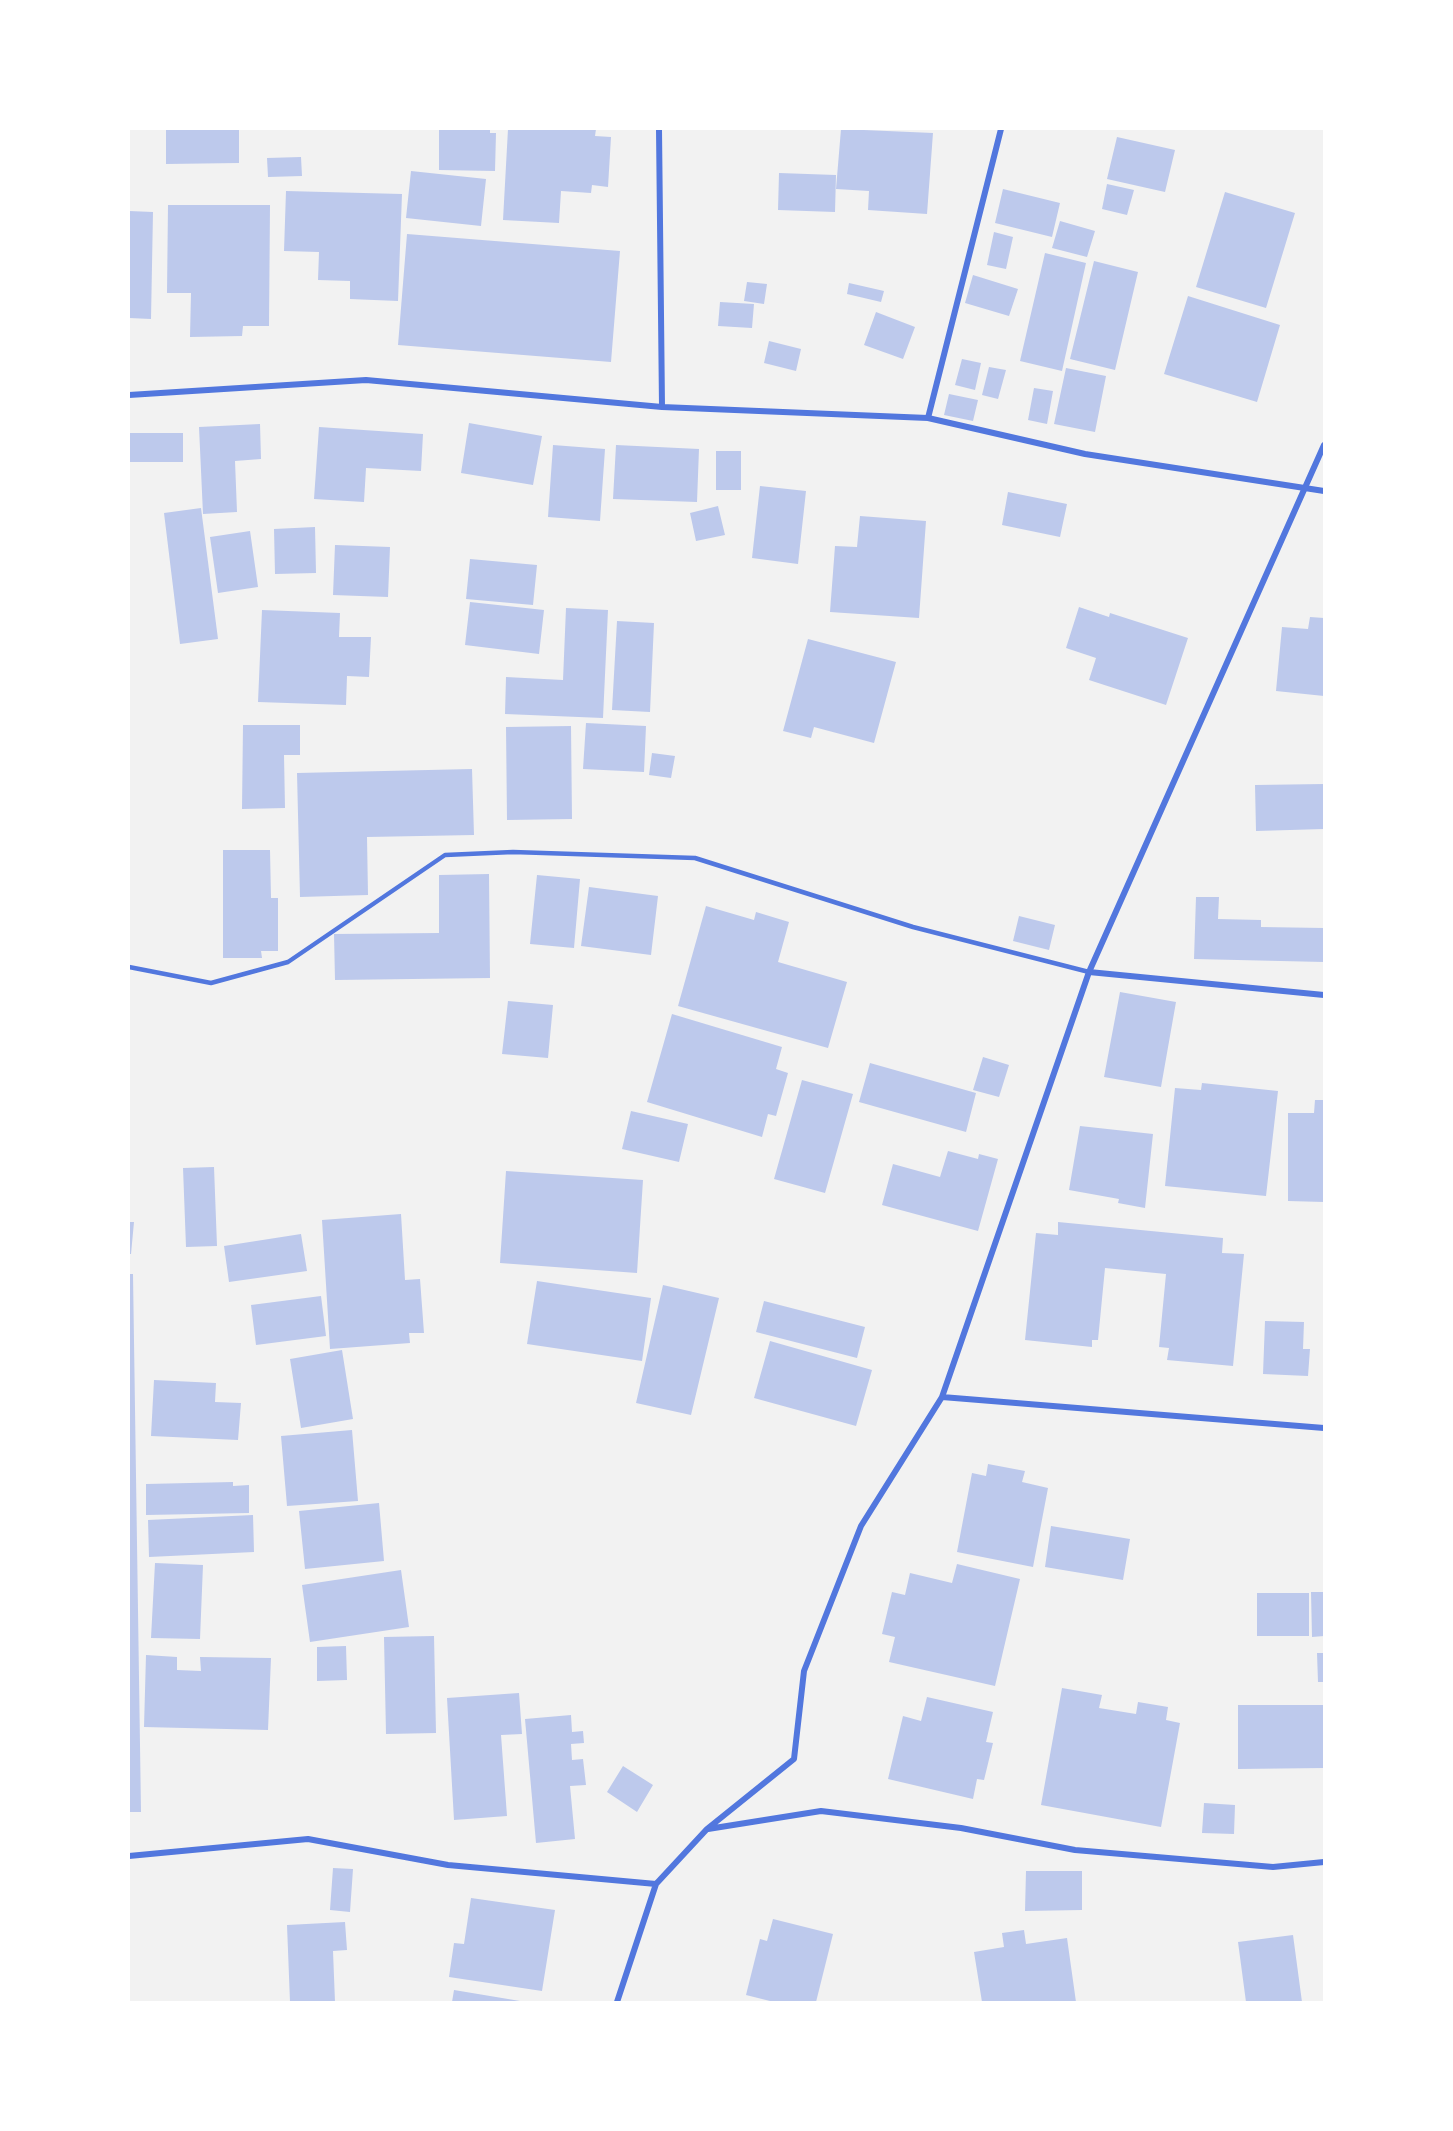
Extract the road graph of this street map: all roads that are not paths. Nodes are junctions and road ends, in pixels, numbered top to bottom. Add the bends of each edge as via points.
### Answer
1 (659, 129) edge
2 (1001, 129) edge
3 (129, 395) edge
4 (662, 407) junction
5 (928, 418) junction
6 (1324, 445) edge
7 (1304, 488) junction
8 (1324, 491) edge
9 (129, 967) edge
10 (1089, 972) junction
11 (1324, 995) edge
12 (942, 1397) junction
13 (1324, 1428) edge
14 (707, 1829) junction
15 (129, 1856) edge
16 (1324, 1862) edge
17 (656, 1884) junction
18 (617, 2002) edge

1 - 4 street
2 - 5 street
3 - 4 street via 366,380
4 - 5 street
5 - 7 street via 1085,454
6 - 7 street
7 - 8 street
7 - 10 street
9 - 10 lane via 212,983 288,962 445,855 513,852 695,858 913,927
10 - 11 street
10 - 12 street
12 - 13 street
12 - 14 street via 861,1526 804,1671 794,1759
14 - 16 street via 821,1811 961,1828 1075,1850 1273,1868
14 - 17 street
15 - 17 street via 308,1839 448,1866
17 - 18 street

